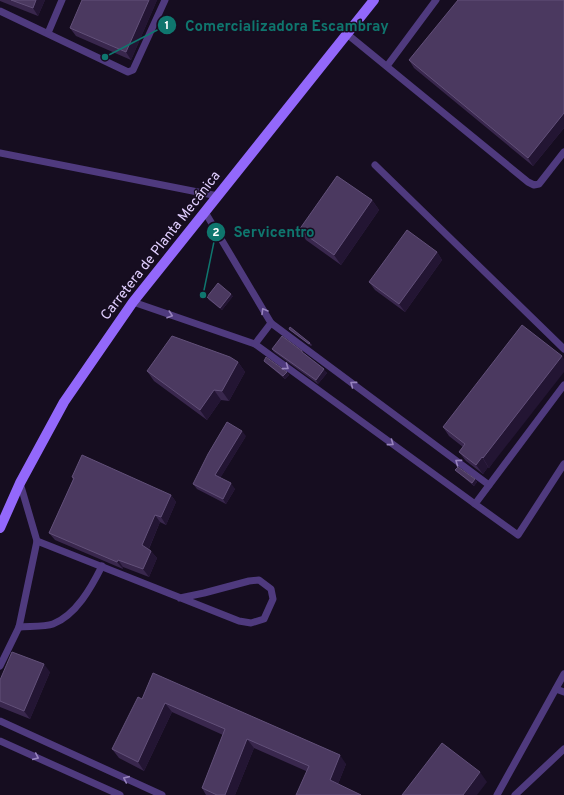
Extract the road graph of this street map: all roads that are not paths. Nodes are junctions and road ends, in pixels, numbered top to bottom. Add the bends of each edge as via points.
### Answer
1 (62, 0) edge
2 (165, 0) edge
3 (374, 0) edge
4 (436, 0) edge
5 (0, 11) edge
6 (48, 33) junction
7 (347, 34) junction
8 (387, 66) junction
9 (564, 152) edge
10 (0, 153) edge
11 (375, 165) dead end
12 (218, 196) junction
13 (205, 212) junction
14 (133, 302) junction
15 (271, 323) junction
16 (255, 344) junction
17 (564, 349) edge
18 (564, 385) edge
19 (564, 464) edge
20 (20, 483) junction
21 (489, 485) junction
22 (475, 504) junction
23 (0, 528) edge
24 (37, 541) junction
25 (102, 566) junction
26 (180, 598) junction
27 (19, 627) junction
28 (0, 666) edge
29 (564, 674) edge
30 (556, 689) junction
31 (564, 692) edge
32 (0, 721) edge
33 (0, 741) edge
34 (564, 749) edge
35 (120, 795) edge
36 (162, 795) edge
37 (497, 795) edge
38 (515, 795) edge

1 - 6 lane
2 - 6 lane via 133,70 128,72
3 - 7 street, Carretera de Planta Mecánica
4 - 8 lane
5 - 6 lane
7 - 8 lane
7 - 12 street, Carretera de Planta Mecánica
8 - 9 lane via 534,186 539,184
10 - 12 lane
11 - 17 lane
12 - 13 street, Carretera de Planta Mecánica
13 - 14 street, Carretera de Planta Mecánica
15 -> 13 lane
14 -> 16 lane
14 - 20 street, Carretera de Planta Mecánica via 64,402
15 - 16 lane
21 -> 15 lane
16 -> 22 lane
18 - 21 lane
19 - 22 lane via 518,535
20 - 23 street, Carretera de Planta Mecánica
20 - 24 lane
21 - 22 lane
24 - 25 lane
24 - 27 lane
25 - 26 lane
25 - 27 lane via 95,581 73,611 52,625
26 - 26 lane via 239,621 251,623 264,619 272,599 271,589 259,580
27 - 28 lane
29 - 30 lane
30 - 31 lane
30 - 37 lane
36 -> 32 lane
33 -> 35 lane
34 - 38 lane

